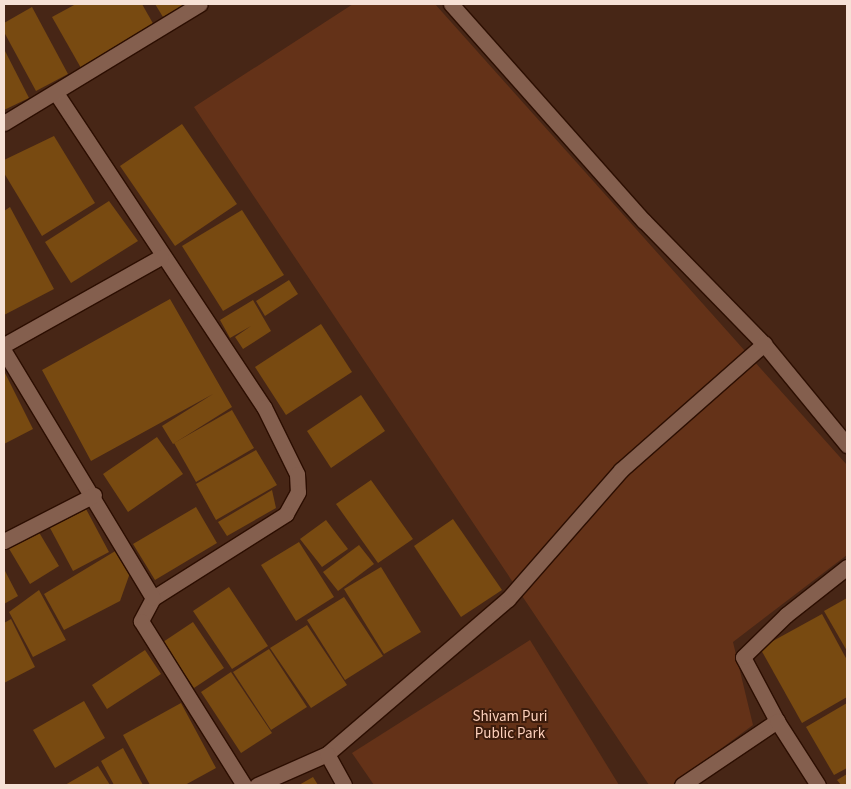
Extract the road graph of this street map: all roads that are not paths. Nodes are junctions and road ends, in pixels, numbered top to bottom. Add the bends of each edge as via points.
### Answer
1 (200, 4) edge
2 (451, 4) edge
3 (56, 93) junction
4 (4, 123) edge
5 (161, 257) junction
6 (764, 344) junction
7 (4, 345) edge
8 (4, 351) edge
9 (847, 445) edge
10 (94, 495) junction
11 (4, 541) edge
12 (847, 567) edge
13 (153, 598) junction
14 (777, 721) junction
15 (327, 754) junction
16 (244, 785) edge
17 (257, 785) edge
18 (344, 785) edge
19 (682, 785) edge
20 (818, 785) edge

1 - 3 street
2 - 6 street via 644,221
3 - 4 street
3 - 5 street
5 - 7 street
5 - 13 street via 264,407 297,474 298,492 286,514
6 - 9 street
6 - 15 street via 621,470 508,600
8 - 10 street
10 - 11 street
10 - 13 street
12 - 14 street via 786,615 743,657
13 - 16 street via 141,621
14 - 19 street
14 - 20 street
15 - 17 street
15 - 18 street

